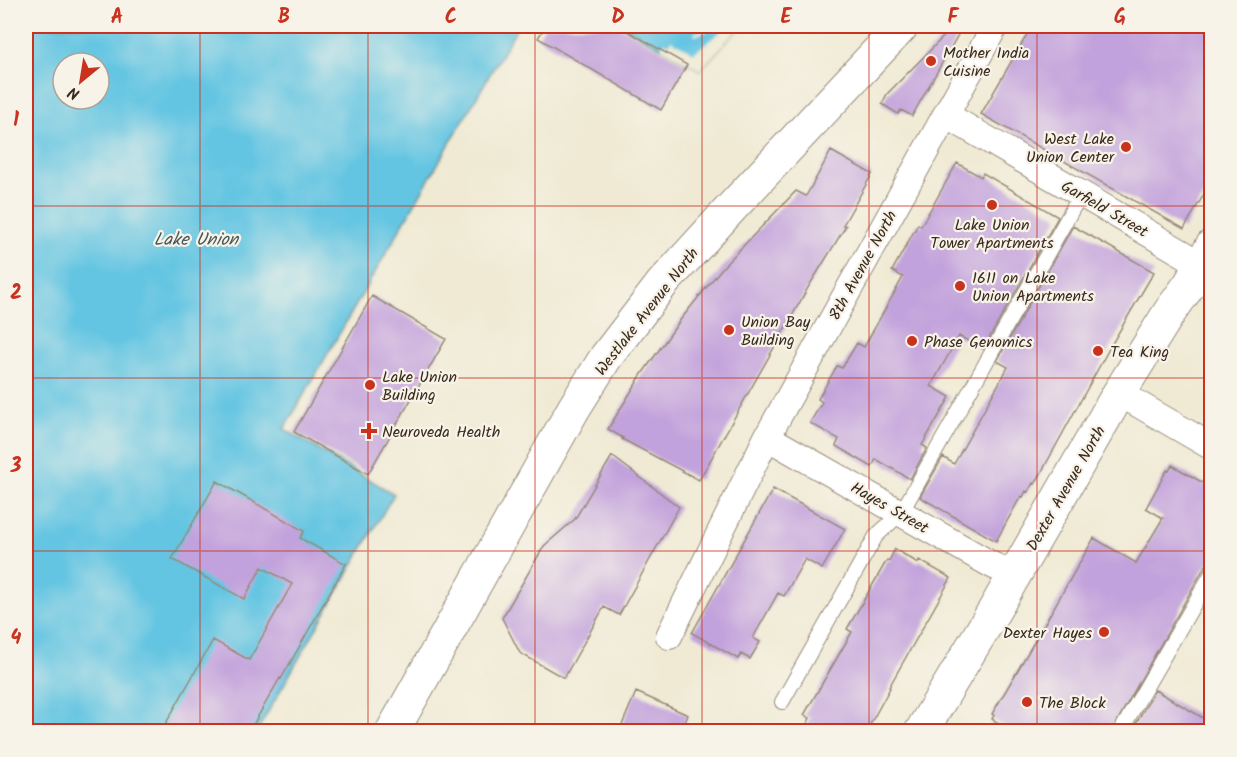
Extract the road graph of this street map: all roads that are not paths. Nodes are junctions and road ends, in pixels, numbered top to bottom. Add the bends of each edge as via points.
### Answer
1 (903, 26) edge
2 (995, 26) edge
3 (946, 115) junction
4 (1081, 194) junction
5 (1206, 255) edge
6 (1119, 393) junction
7 (767, 437) junction
8 (1212, 447) edge
9 (901, 513) junction
10 (1212, 573) edge
11 (1014, 575) junction
12 (669, 636) dead end
13 (782, 702) dead end
14 (392, 732) edge
15 (921, 732) edge
16 (1120, 732) edge

1 - 14 main road, Westlake Avenue North via 662,284 606,357
2 - 3 street, 8th Avenue North
3 - 4 street, Garfield Street
3 - 7 street, 8th Avenue North
4 - 5 street, Garfield Street
4 - 9 lane
5 - 6 main road, Dexter Avenue North
6 - 8 street
6 - 11 main road, Dexter Avenue North
7 - 9 street, Hayes Street
7 - 12 street, 8th Avenue North
9 - 11 street, Hayes Street
9 - 13 lane via 876,536
10 - 16 lane
11 - 15 main road, Dexter Avenue North

